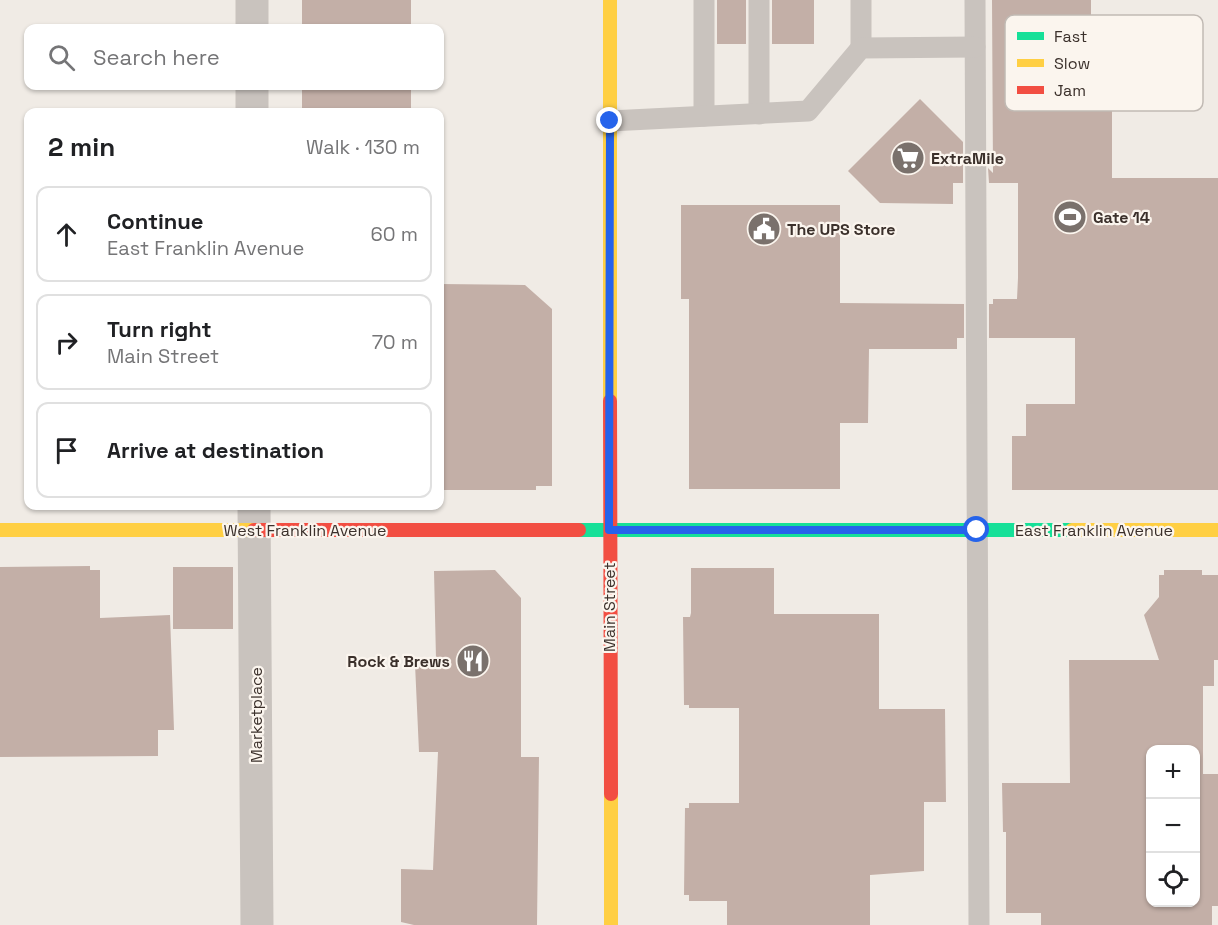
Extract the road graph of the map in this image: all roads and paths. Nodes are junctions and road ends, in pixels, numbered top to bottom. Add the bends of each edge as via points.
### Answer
1 (252, 0) edge
2 (610, 0) edge
3 (705, 0) edge
4 (759, 0) edge
5 (861, 0) edge
6 (975, 0) edge
7 (252, 24) edge
8 (975, 47) junction
9 (861, 48) junction
10 (252, 90) edge
11 (252, 108) edge
12 (759, 114) junction
13 (704, 116) junction
14 (610, 121) junction
15 (254, 518) edge
16 (0, 530) edge
17 (609, 530) junction
18 (977, 530) junction
19 (1218, 530) edge
20 (257, 925) edge
21 (611, 925) edge
22 (979, 925) edge

1 - 7 street
2 - 14 street, Main Street
3 - 13 lane
4 - 12 lane
5 - 9 lane
6 - 8 lane
8 - 9 lane
8 - 18 lane
9 - 12 lane via 808,111
10 - 11 street
12 - 13 lane
13 - 14 lane
14 - 17 street, Main Street
15 - 16 street, West Franklin Avenue
15 - 17 street, West Franklin Avenue
15 - 20 street, Marketplace
17 - 18 street, East Franklin Avenue
17 - 21 street, Main Street
18 - 19 street, East Franklin Avenue
18 - 22 lane

